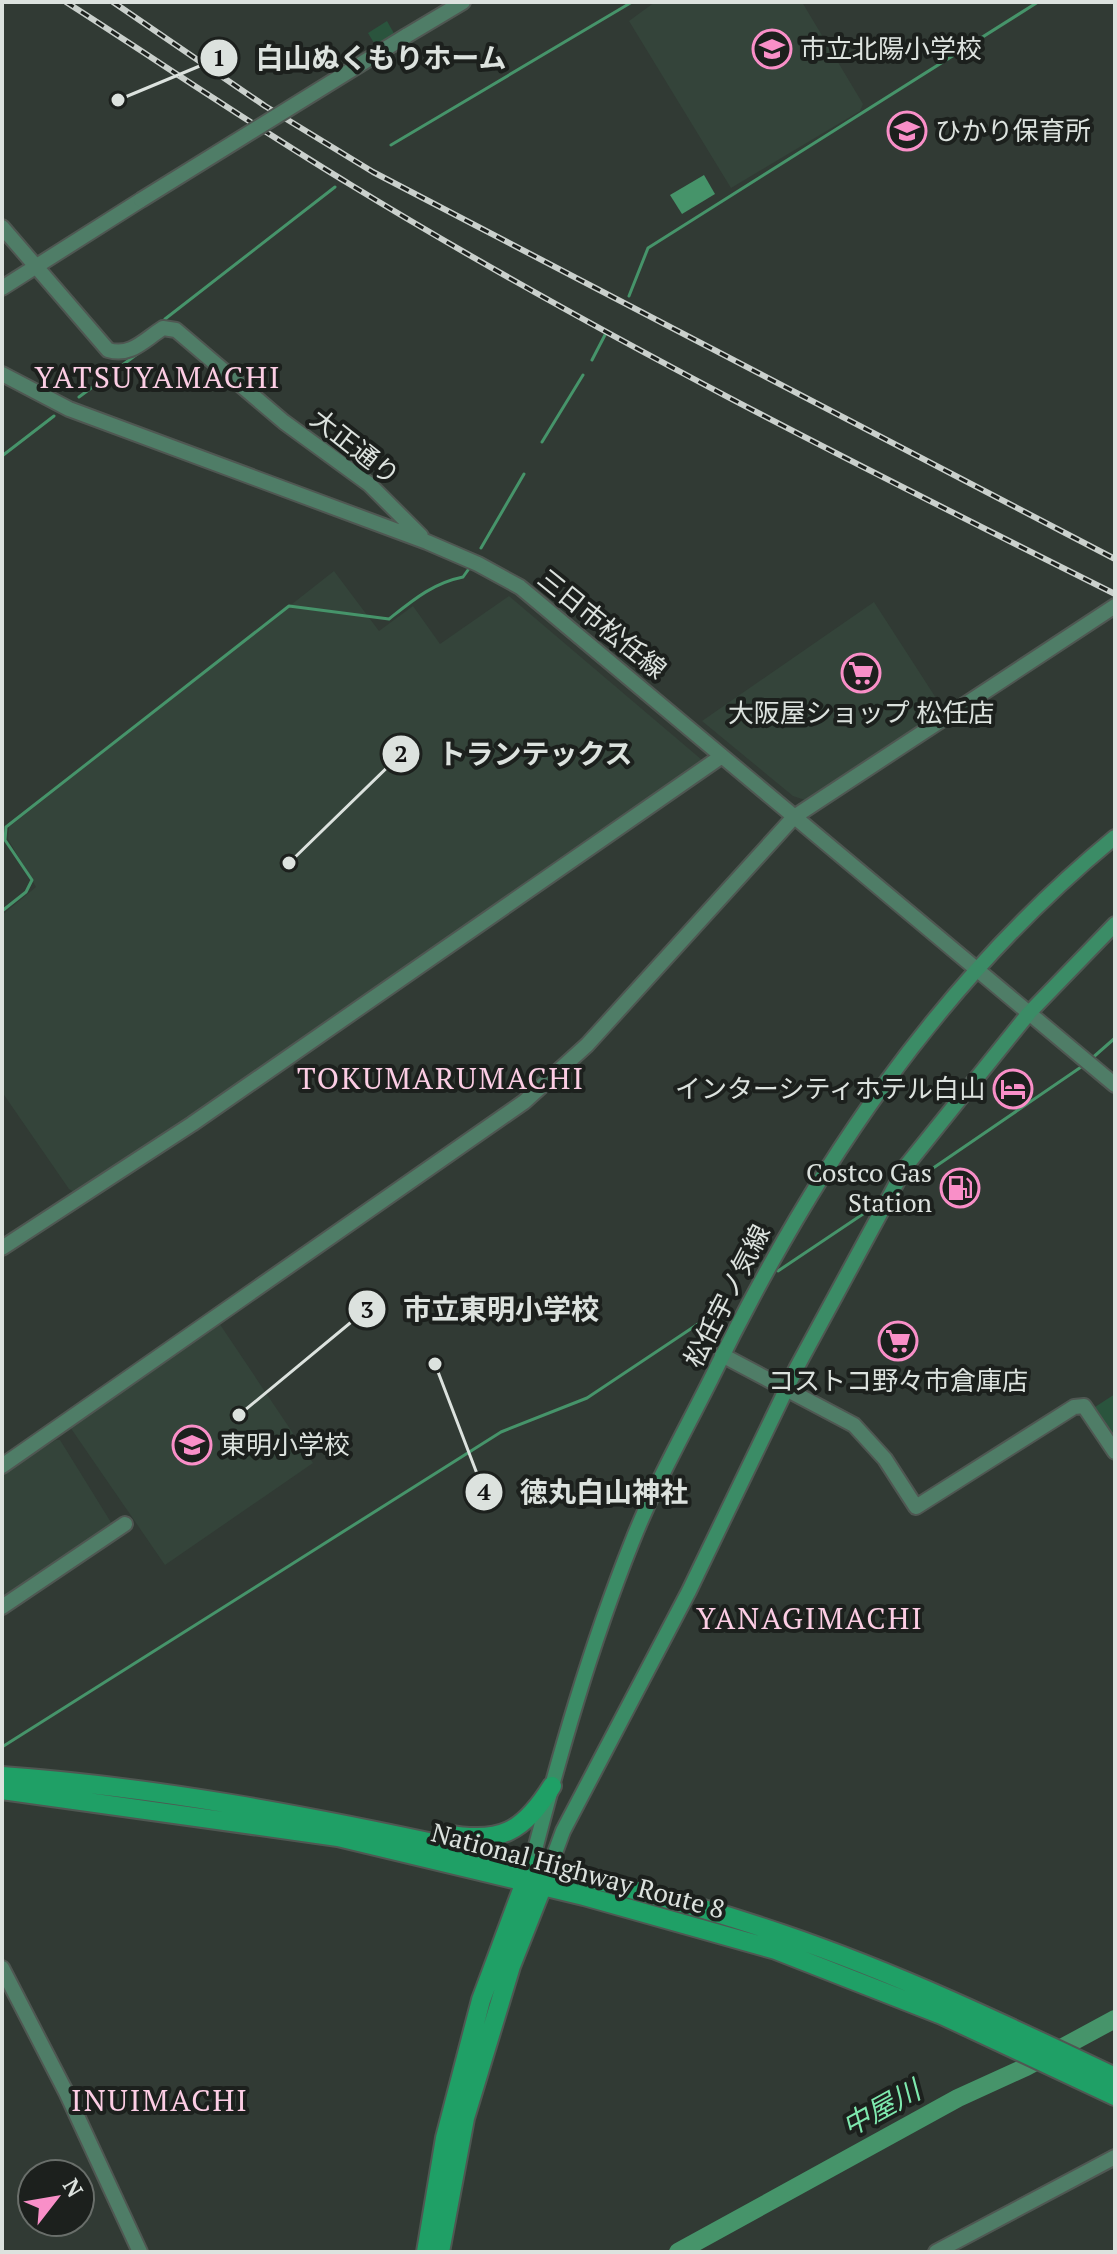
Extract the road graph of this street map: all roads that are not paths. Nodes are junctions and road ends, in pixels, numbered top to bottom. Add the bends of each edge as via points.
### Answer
1 (463, 2) edge
2 (2, 227) edge
3 (35, 267) junction
4 (2, 288) edge
5 (2, 374) edge
6 (427, 542) junction
7 (1115, 606) edge
8 (722, 756) junction
9 (794, 817) junction
10 (1115, 837) edge
11 (1115, 924) edge
12 (977, 968) junction
13 (1029, 1013) junction
14 (1115, 1085) edge
15 (2, 1248) edge
16 (722, 1355) junction
17 (787, 1390) junction
18 (1115, 1452) edge
19 (2, 1466) edge
20 (125, 1524) dead end
21 (2, 1607) edge
22 (2, 1776) edge
23 (552, 1786) junction
24 (2, 1790) edge
25 (360, 1827) junction
26 (538, 1875) junction
27 (2, 1968) edge
28 (1050, 2056) junction
29 (1115, 2077) edge
30 (1115, 2096) edge
31 (1115, 2157) edge
32 (140, 2252) edge
33 (426, 2252) edge
34 (440, 2252) edge
35 (936, 2252) edge

1 - 3 street, bridge
2 - 3 street, 大正通り
3 - 4 street
3 - 6 street, 大正通り via 108,350 130,351 163,328 176,330 284,422 369,484
5 - 6 street, 三日市松任線 via 69,409
6 - 8 street, 三日市松任線 via 520,587
7 - 9 street
8 - 9 street, 三日市松任線
8 - 15 street via 192,1124
9 - 12 street, 三日市松任線
9 - 19 street via 551,1082
10 - 12 main road, 松任宇ノ気線 via 1052,890
11 - 13 main road
12 - 13 street, 三日市松任線
12 - 16 main road, 松任宇ノ気線 via 850,1130 778,1247
13 - 14 street, 三日市松任線
13 - 17 main road via 906,1166
16 - 17 street
16 - 23 main road, 松任宇ノ気線 via 632,1541
17 - 18 street via 854,1425 885,1459 916,1507 1074,1407 1084,1406
17 - 26 main road via 689,1591
20 - 21 street
22 - 25 highway, National Highway Route 8 via 186,1797
23 - 25 highway via 529,1818 493,1838
23 - 26 main road, 松任宇ノ気線
24 - 26 highway, National Highway Route 8 via 338,1837
25 - 26 highway, National Highway Route 8
26 - 28 highway, National Highway Route 8 via 776,1950 942,2015 1027,2055
26 - 28 highway, National Highway Route 8 via 781,1934 949,1998
26 - 33 highway via 481,2000 445,2138
26 - 34 highway via 465,2118
27 - 32 street
28 - 29 highway, National Highway Route 8 via 1073,2057
28 - 30 highway, National Highway Route 8
31 - 35 street

